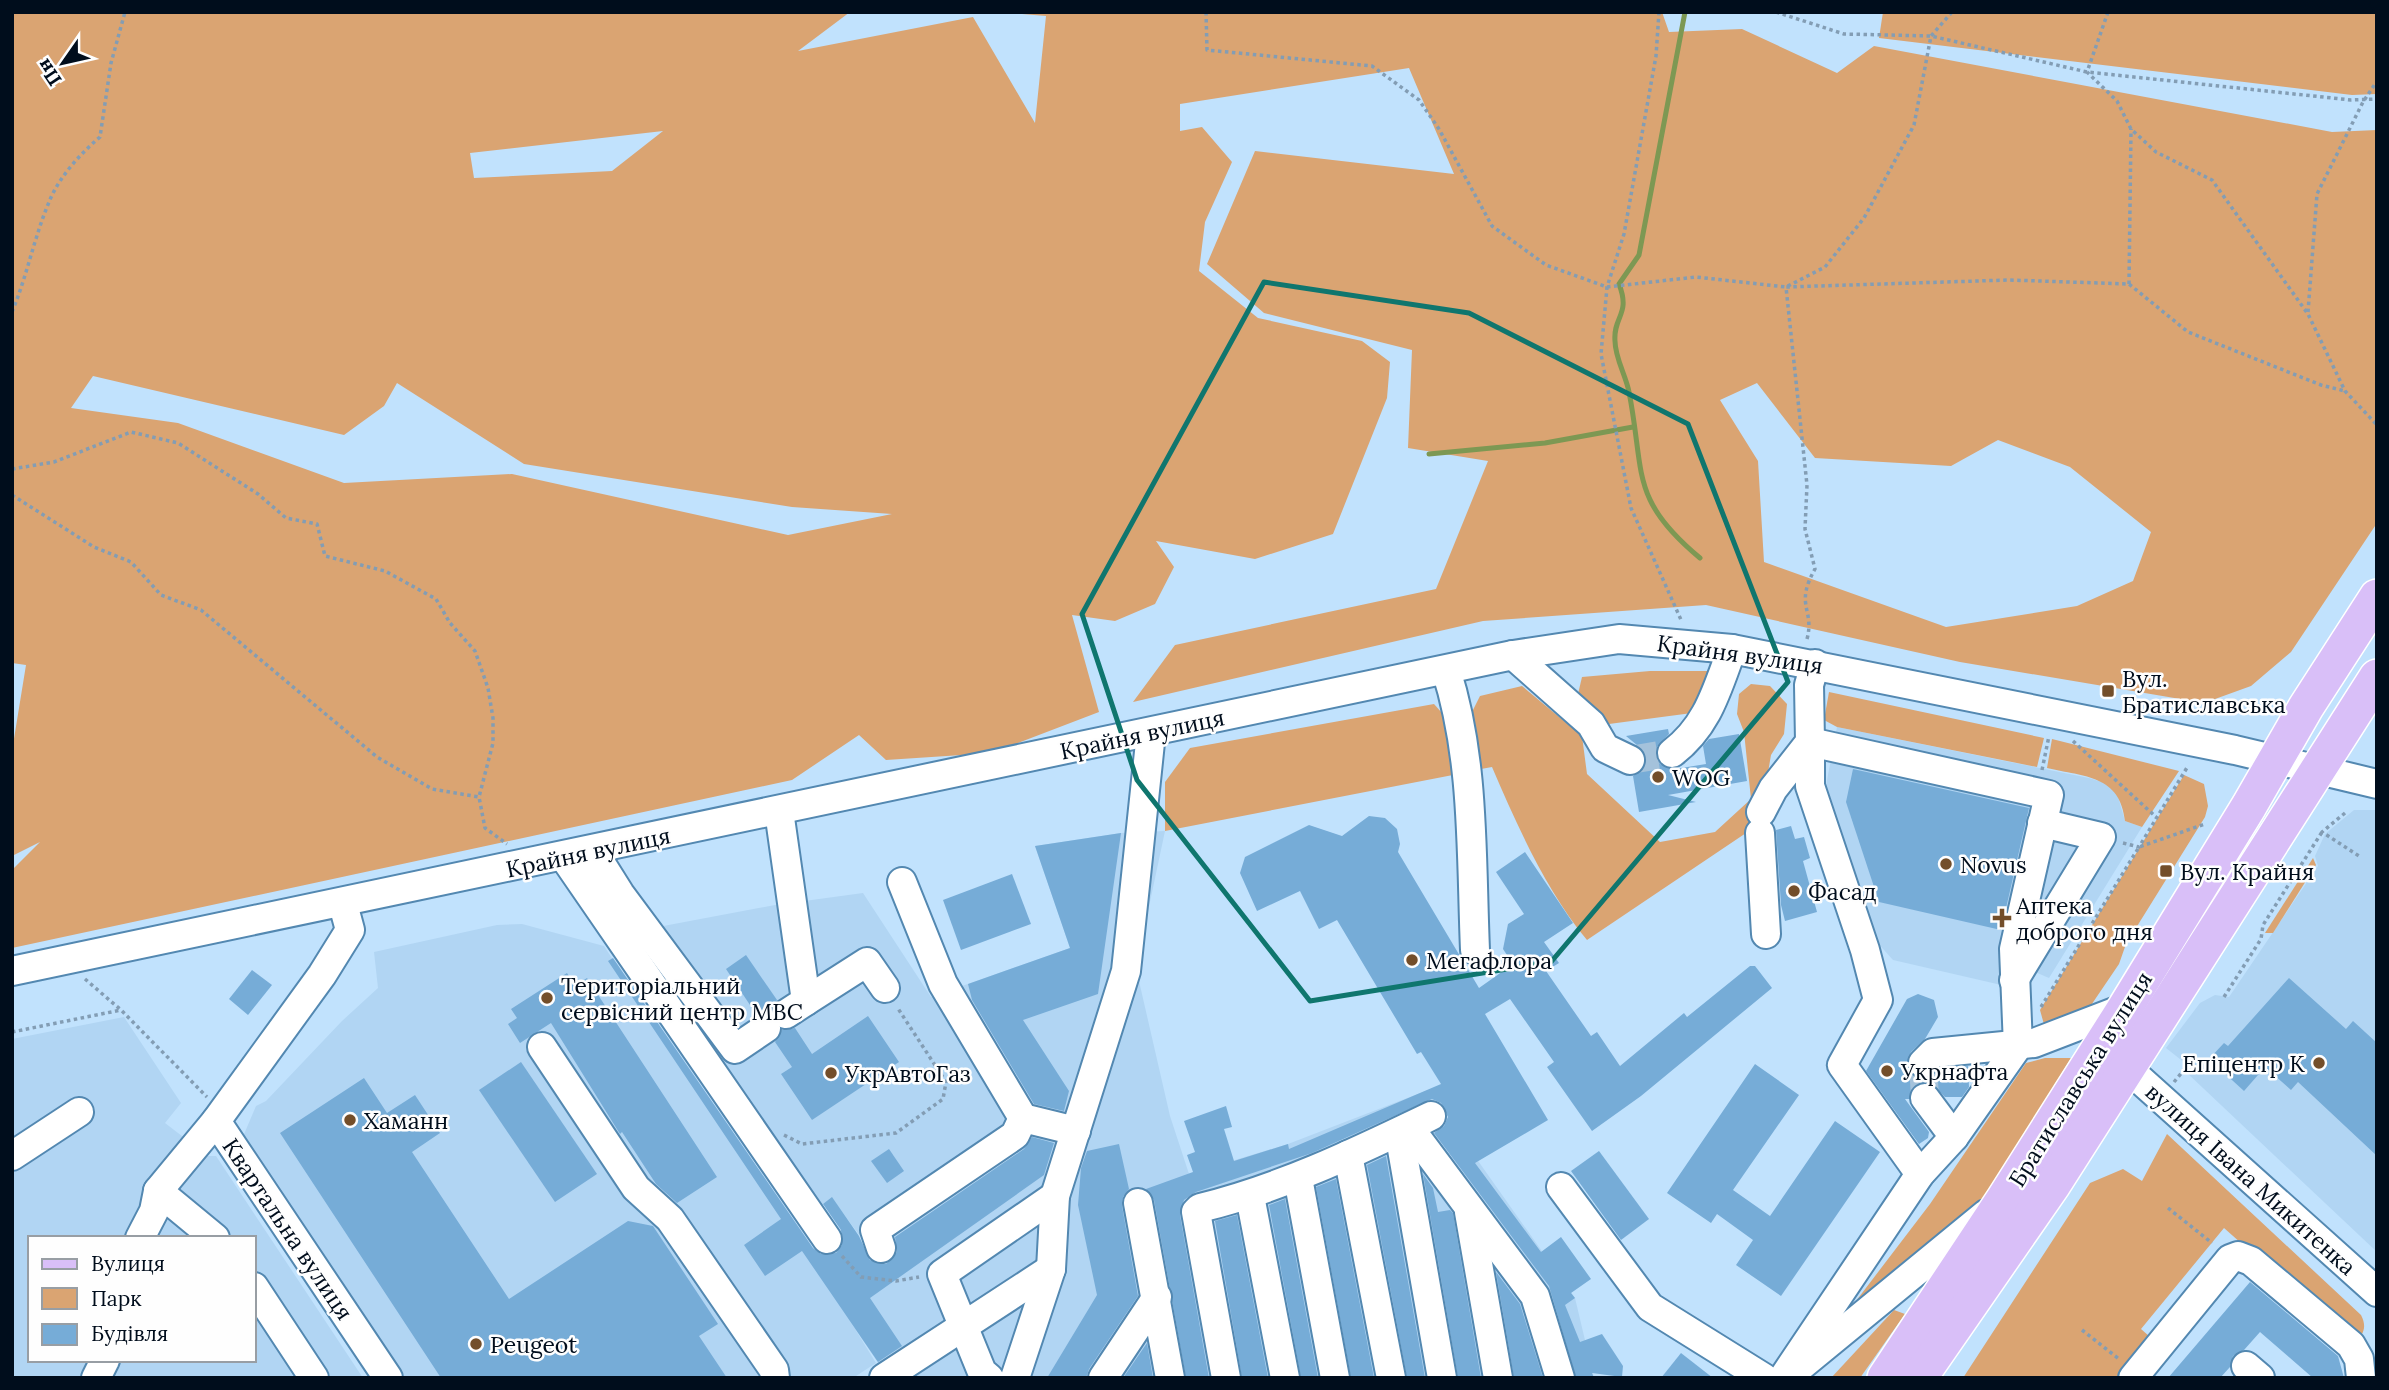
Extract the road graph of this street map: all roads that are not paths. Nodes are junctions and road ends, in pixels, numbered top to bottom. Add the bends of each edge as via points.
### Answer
1 (2377, 597) edge
2 (1732, 649) junction
3 (1811, 652) junction
4 (1513, 654) junction
5 (1446, 670) junction
6 (2377, 677) edge
7 (1150, 733) junction
8 (1810, 742) junction
9 (1672, 753) tunnel mouth
10 (1630, 760) tunnel mouth
11 (2275, 760) junction
12 (2316, 769) junction
13 (2377, 784) edge
14 (779, 811) junction
15 (2042, 823) junction
16 (593, 851) junction
17 (564, 857) junction
18 (902, 882) dead end
19 (343, 904) junction
20 (1766, 933) dead end
21 (1475, 950) dead end
22 (12, 971) edge
23 (2014, 980) junction
24 (885, 988) road end
25 (2125, 1008) junction
26 (786, 1015) junction
27 (542, 1046) dead end
28 (2018, 1046) junction
29 (1923, 1063) dead end
30 (2126, 1067) junction
31 (1924, 1098) tunnel mouth
32 (79, 1112) dead end
33 (1023, 1118) junction
34 (216, 1121) junction
35 (1413, 1125) junction
36 (1076, 1131) junction
37 (1954, 1137) junction
38 (1348, 1155) junction
39 (12, 1156) edge
40 (1920, 1174) junction
41 (1298, 1178) junction
42 (1561, 1187) dead end
43 (158, 1191) junction
44 (1055, 1196) junction
45 (1250, 1196) junction
46 (2004, 1199) junction
47 (1138, 1203) dead end
48 (1468, 1205) junction
49 (141, 1236) edge
50 (213, 1236) edge
51 (827, 1239) dead end
52 (881, 1248) dead end
53 (1051, 1269) junction
54 (256, 1291) edge
55 (2375, 1292) edge
56 (1157, 1297) junction
57 (963, 1328) junction
58 (104, 1362) edge
59 (1107, 1375) edge
60 (2135, 1375) edge
61 (96, 1378) edge
62 (314, 1378) edge
63 (388, 1378) edge
64 (775, 1378) edge
65 (884, 1378) edge
66 (989, 1378) edge
67 (1015, 1378) edge
68 (1170, 1378) edge
69 (1226, 1378) edge
70 (1285, 1378) edge
71 (1335, 1378) edge
72 (1391, 1378) edge
73 (1442, 1378) edge
74 (1498, 1378) edge
75 (1560, 1378) edge
76 (1764, 1378) edge
77 (1785, 1378) edge
78 (1885, 1378) edge
79 (1919, 1378) edge
80 (2361, 1378) edge

1 - 11 main road, Братиславська вулиця
2 - 3 street, Крайня вулиця
2 - 4 street, Крайня вулиця via 1619,639
2 - 9 street via 1710,711 1691,739
3 - 8 street
3 - 11 street, Крайня вулиця
4 - 5 street, Крайня вулиця
4 - 10 street via 1591,724 1605,748
5 - 7 street, Крайня вулиця
5 - 21 street via 1468,772
6 - 12 main road, Братиславська вулиця
7 - 14 street, Крайня вулиця
7 - 36 street via 1126,971
8 - 15 street via 2049,795
8 - 20 street via 1773,789 1761,823
8 - 40 street via 1810,786 1878,1000 1842,1065
11 - 12 street, Крайня вулиця
11 - 25 main road, Братиславська вулиця
12 - 13 street, Крайня вулиця
12 - 30 main road, Братиславська вулиця
14 - 16 street, Крайня вулиця
14 - 26 street
15 - 23 street via 2014,949
15 - 23 street via 2101,837
16 - 17 street, Крайня вулиця
16 - 26 street via 735,1049
17 - 19 street, Крайня вулиця
17 - 51 street
18 - 33 street via 943,984
19 - 22 street, Крайня вулиця
19 - 34 street, Квартальна вулиця via 350,930
23 - 28 street
24 - 26 street via 867,962
25 - 28 street
25 - 46 main road, Братиславська вулиця
27 - 64 street via 636,1188 670,1219 774,1370
28 - 29 street via 1933,1054
28 - 37 street
30 - 55 street, вулиця Івана Микитенка
30 - 79 main road, Братиславська вулиця via 2052,1186
31 - 37 street
32 - 39 street
33 - 36 street
33 - 52 street via 1015,1135 875,1230
34 - 43 street
34 - 63 street, Квартальна вулиця
35 - 38 street
35 - 48 street
35 - 73 street
36 - 44 street
37 - 40 street
38 - 41 street
38 - 72 street
40 - 77 street
41 - 45 street
41 - 71 street
42 - 76 street via 1650,1307
43 - 49 street
43 - 50 street
44 - 53 street
44 - 57 street via 942,1274
45 - 69 street via 1196,1212
45 - 70 street
46 - 77 street
46 - 78 main road, Братиславська вулиця
47 - 56 street
48 - 74 street
48 - 75 street via 1535,1296
53 - 57 street
53 - 67 street
54 - 62 street
56 - 59 street
56 - 68 street
57 - 65 street
57 - 66 street
58 - 61 street
60 - 80 street via 2230,1259 2238,1256 2251,1261 2351,1345 2359,1359

